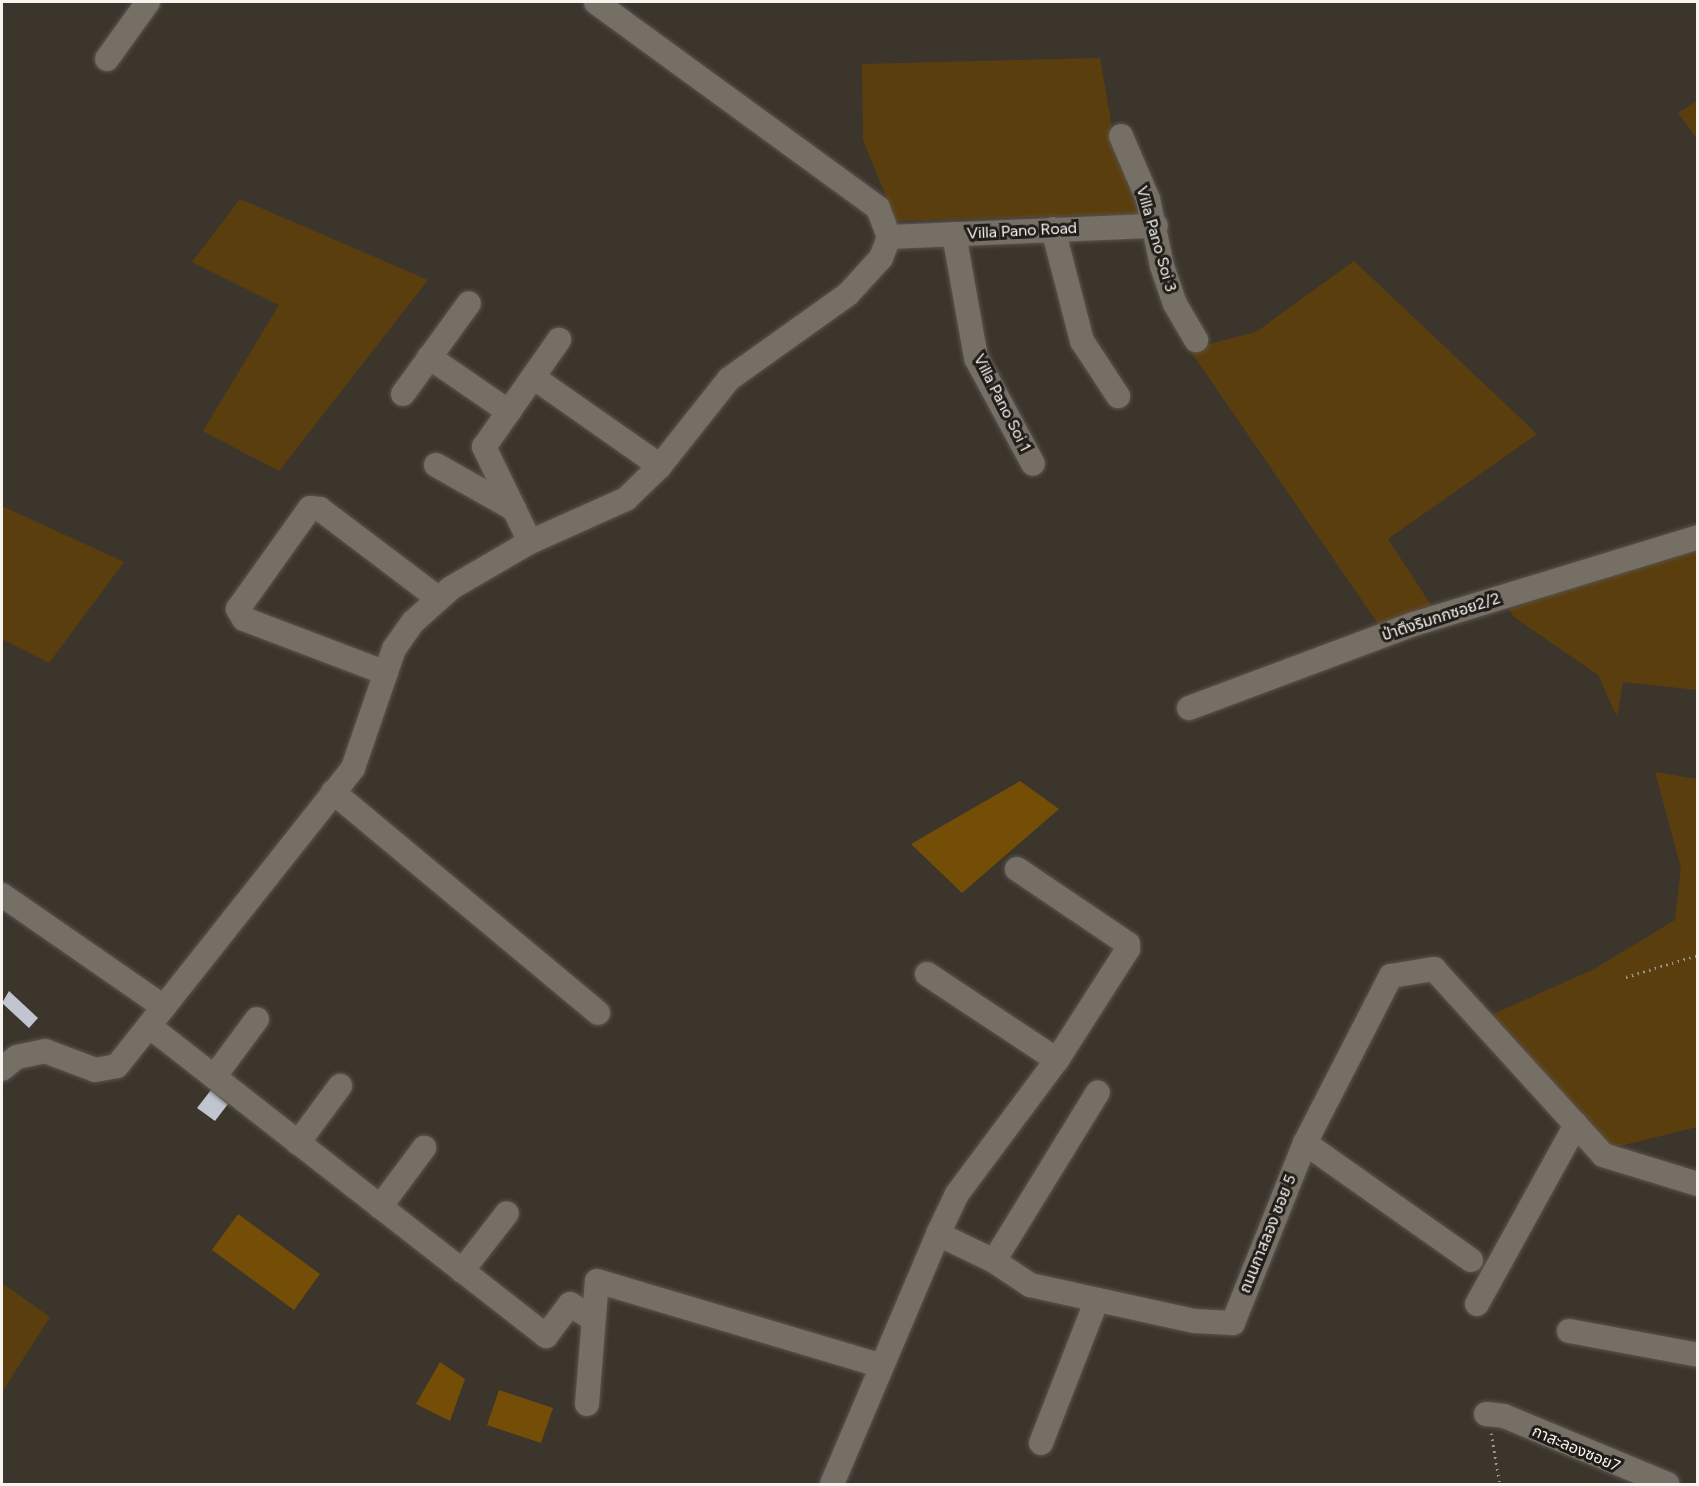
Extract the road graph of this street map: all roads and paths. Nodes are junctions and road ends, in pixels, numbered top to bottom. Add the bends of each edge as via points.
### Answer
1 (148, 2) edge
2 (596, 2) edge
3 (107, 60) dead end
4 (1121, 136) dead end
5 (1156, 226) junction
6 (1053, 229) junction
7 (954, 234) junction
8 (889, 237) junction
9 (469, 303) dead end
10 (559, 340) dead end
11 (1196, 340) dead end
12 (429, 357) junction
13 (533, 377) junction
14 (402, 394) dead end
15 (1118, 396) dead end
16 (509, 412) junction
17 (1033, 464) dead end
18 (436, 465) dead end
19 (660, 466) junction
20 (514, 510) junction
21 (1698, 537) edge
22 (530, 542) junction
23 (439, 599) junction
24 (386, 673) junction
25 (1189, 708) dead end
26 (333, 792) junction
27 (1017, 869) dead end
28 (2, 895) edge
29 (1698, 955) edge
30 (927, 974) dead end
31 (1626, 977) dead end
32 (164, 1007) junction
33 (598, 1013) dead end
34 (257, 1019) dead end
35 (148, 1026) junction
36 (1057, 1060) junction
37 (2, 1069) edge
38 (214, 1077) junction
39 (340, 1086) dead end
40 (1098, 1092) dead end
41 (1576, 1125) junction
42 (298, 1143) junction
43 (1305, 1143) junction
44 (424, 1148) dead end
45 (1698, 1184) edge
46 (380, 1207) junction
47 (507, 1213) dead end
48 (938, 1234) junction
49 (1471, 1260) dead end
50 (994, 1261) junction
51 (462, 1271) junction
52 (1096, 1302) junction
53 (1477, 1305) dead end
54 (588, 1316) dead end
55 (1569, 1331) dead end
56 (1698, 1355) edge
57 (882, 1366) junction
58 (587, 1404) dead end
59 (1486, 1414) joint
60 (1041, 1443) dead end
61 (832, 1485) edge
62 (1500, 1485) edge
63 (1667, 1485) edge

1 - 3 street
2 - 8 street via 878,208
4 - 5 street, Villa Pano Soi 3
5 - 6 street, Villa Pano Road
5 - 11 street, Villa Pano Soi 3 via 1162,266 1175,304
6 - 7 street, Villa Pano Road
6 - 15 street via 1082,341
7 - 8 street, Villa Pano Road
7 - 17 street, Villa Pano Soi 1 via 976,358
8 - 19 street via 881,258 848,294 729,379
9 - 12 street
10 - 13 street
12 - 14 street
12 - 16 street
13 - 16 street
13 - 19 street
16 - 20 street via 484,447
18 - 20 street
19 - 22 street via 626,499
20 - 22 street
21 - 25 street, ป่าตึงริมกกซอย2/2 via 1414,624
22 - 23 street
23 - 24 street via 413,622 394,649
23 - 24 street via 320,509 310,508 238,609 238,615 244,619
24 - 26 street via 353,768
26 - 32 street
26 - 33 street
27 - 36 street via 1128,944
28 - 32 street
29 - 31 path
30 - 36 street
32 - 35 street
34 - 38 street
35 - 37 street via 117,1066 95,1070 45,1051 17,1057
35 - 38 street
36 - 48 street via 957,1194
38 - 42 street
39 - 42 street
40 - 50 street
41 - 43 street, ถนนกาสลอง ซอย 5 via 1434,969 1391,976
41 - 45 street, ถนนกาสลอง ซอย 5 via 1603,1155
41 - 53 street
42 - 46 street
43 - 49 street
43 - 52 street, ถนนกาสลอง ซอย 5 via 1233,1323 1194,1321
44 - 46 street
46 - 51 street
47 - 51 street
48 - 50 street, ถนนกาสลอง ซอย 5
48 - 57 street
50 - 52 street, ถนนกาสลอง ซอย 5 via 1030,1285
51 - 54 street via 546,1336 570,1304
52 - 60 street
55 - 56 street
57 - 58 street via 597,1281
57 - 61 street
59 - 62 path
59 - 63 street, กาสะลองซอย7 via 1504,1416

